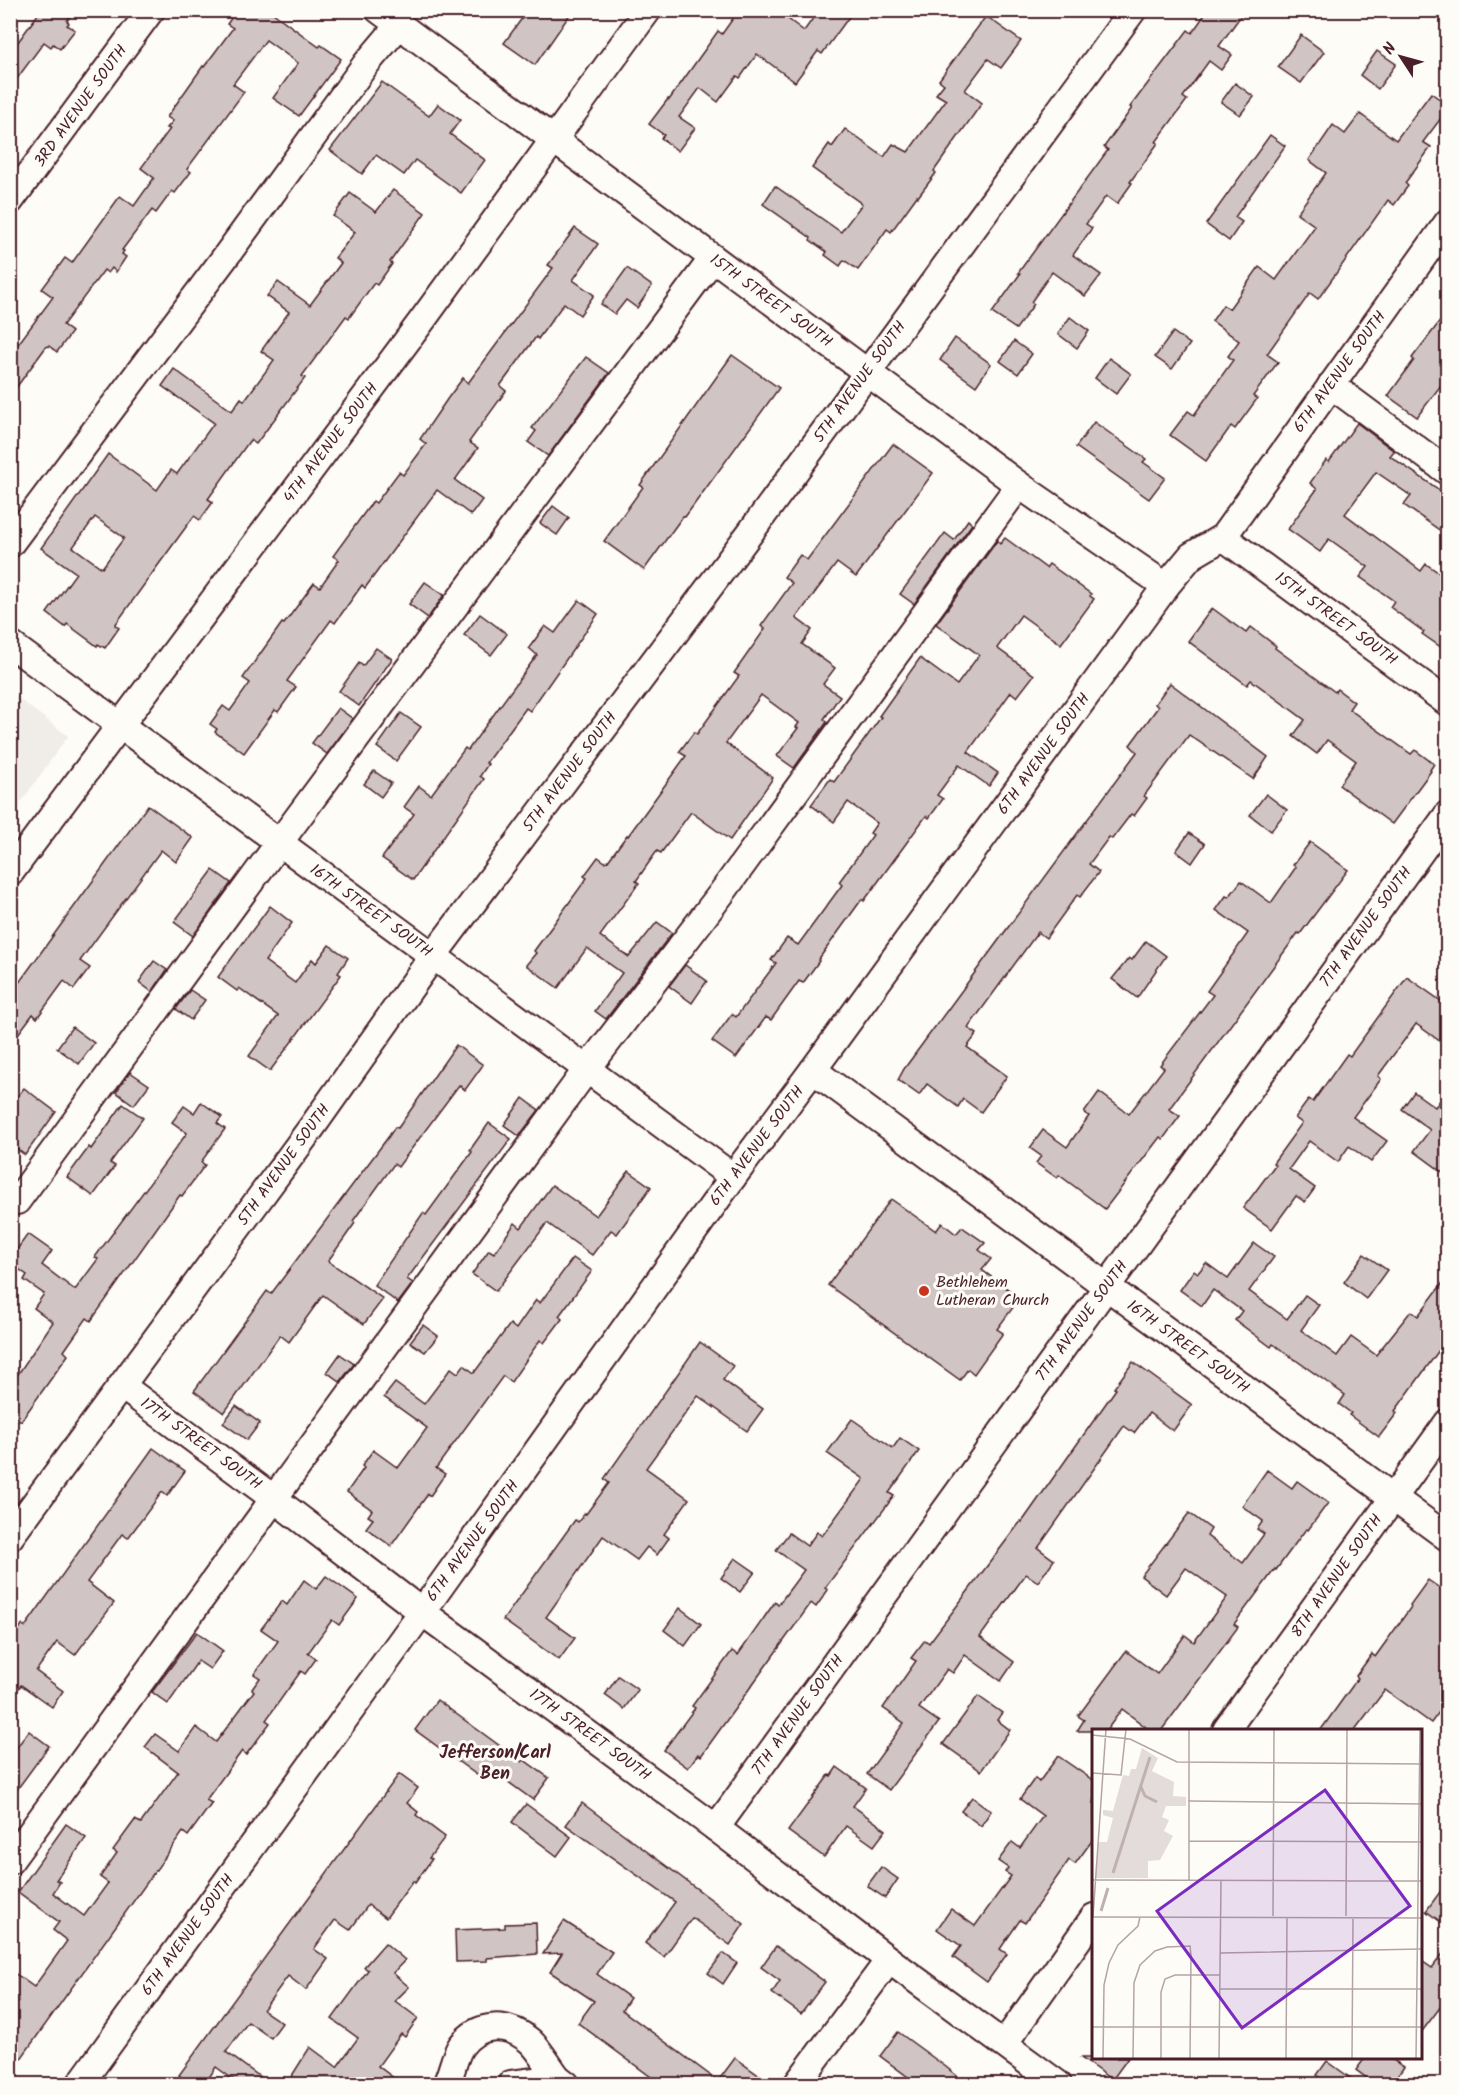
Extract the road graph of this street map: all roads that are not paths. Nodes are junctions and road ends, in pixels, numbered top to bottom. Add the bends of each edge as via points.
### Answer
1 (151, 10) edge
2 (648, 10) edge
3 (1134, 10) edge
4 (389, 18) edge
5 (554, 140) junction
6 (10, 201) edge
7 (1448, 222) edge
8 (712, 258) junction
9 (867, 372) junction
10 (1331, 385) junction
11 (1448, 472) edge
12 (1019, 485) junction
13 (1223, 537) junction
14 (10, 544) edge
15 (1166, 586) junction
16 (10, 644) edge
17 (1448, 703) edge
18 (120, 725) junction
19 (1448, 814) edge
20 (279, 843) junction
21 (10, 873) edge
22 (433, 956) junction
23 (588, 1070) junction
24 (813, 1070) junction
25 (733, 1177) junction
26 (17, 1201) dead end
27 (1107, 1288) junction
28 (122, 1386) junction
29 (1448, 1422) edge
30 (1393, 1497) junction
31 (273, 1498) junction
32 (10, 1537) edge
33 (1448, 1538) edge
34 (422, 1612) junction
35 (1227, 1729) edge
36 (716, 1828) junction
37 (10, 1861) edge
38 (1092, 1920) edge
39 (889, 1960) junction
40 (1004, 2044) junction
41 (562, 2081) edge
42 (80, 2085) edge
43 (446, 2085) edge
44 (511, 2085) edge
45 (797, 2085) edge
46 (1058, 2085) edge

1 - 6 street, 3RD AVENUE SOUTH
2 - 5 street, 4TH AVENUE SOUTH
3 - 9 street, 5TH AVENUE SOUTH
4 - 5 street, 15TH STREET SOUTH
4 - 14 street via 366,64
5 - 8 street, 15TH STREET SOUTH
5 - 18 street, 4TH AVENUE SOUTH
7 - 10 street, 6TH AVENUE SOUTH
8 - 9 street, 15TH STREET SOUTH
8 - 20 street
9 - 12 street, 15TH STREET SOUTH
9 - 22 street, 5TH AVENUE SOUTH
10 - 11 street
10 - 13 street, 6TH AVENUE SOUTH
12 - 15 street, 15TH STREET SOUTH
12 - 23 street
13 - 15 street, 6TH AVENUE SOUTH via 1191,556
13 - 17 street, 15TH STREET SOUTH
15 - 24 street, 6TH AVENUE SOUTH
16 - 18 street, 16TH STREET SOUTH
18 - 20 street, 16TH STREET SOUTH
18 - 21 street, 4TH AVENUE SOUTH
19 - 27 street, 7TH AVENUE SOUTH
20 - 22 street, 16TH STREET SOUTH
20 - 26 street
22 - 23 street, 16TH STREET SOUTH
22 - 28 street, 5TH AVENUE SOUTH
23 - 25 street, 16TH STREET SOUTH
23 - 31 street
24 - 25 street, 6TH AVENUE SOUTH
24 - 27 street, 16TH STREET SOUTH
25 - 34 street, 6TH AVENUE SOUTH
27 - 30 street, 16TH STREET SOUTH
27 - 36 street, 7TH AVENUE SOUTH
28 - 31 street, 17TH STREET SOUTH
28 - 32 street, 5TH AVENUE SOUTH
29 - 30 street, 8TH AVENUE SOUTH
30 - 33 street, 16TH STREET SOUTH
30 - 35 street, 8TH AVENUE SOUTH
31 - 34 street, 17TH STREET SOUTH
31 - 37 street
34 - 36 street, 17TH STREET SOUTH
34 - 42 street, 6TH AVENUE SOUTH
36 - 39 street, 17TH STREET SOUTH
38 - 40 street
39 - 40 street, 17TH STREET SOUTH
39 - 45 street
40 - 46 street, 17TH STREET SOUTH
41 - 43 street via 531,2042 496,2027 477,2031 460,2047
41 - 44 street

